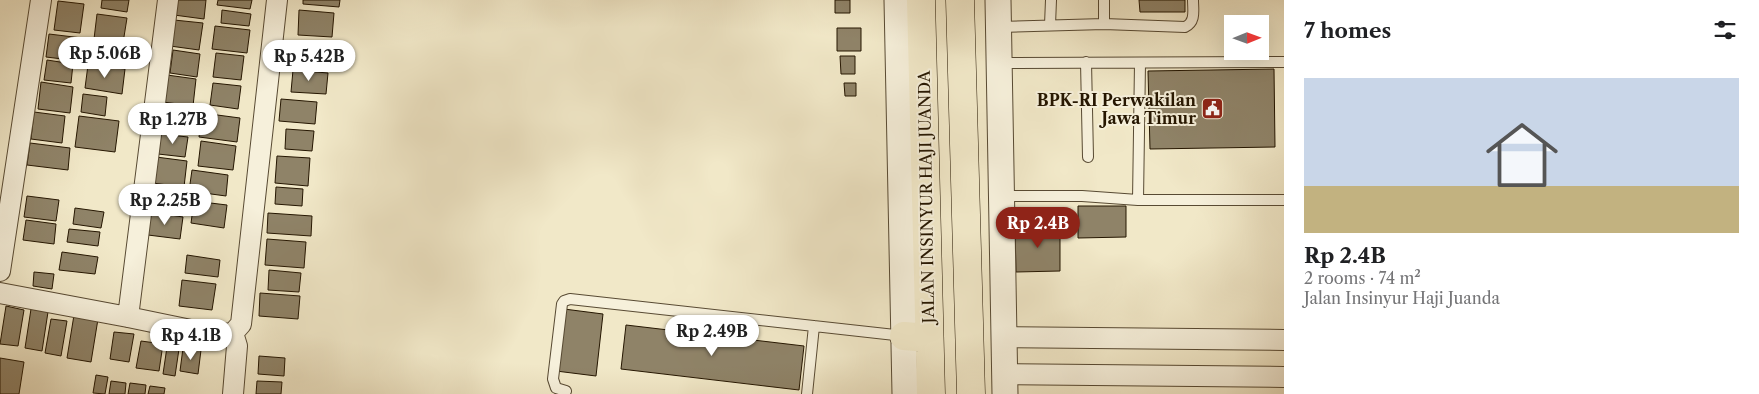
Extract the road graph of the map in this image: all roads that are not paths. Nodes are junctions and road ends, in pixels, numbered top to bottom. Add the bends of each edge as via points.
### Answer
1 (40, 0) edge
2 (168, 0) edge
3 (277, 0) edge
4 (897, 0) edge
5 (922, 0) edge
6 (960, 0) edge
7 (998, 0) edge
8 (1051, 0) edge
9 (1104, 0) edge
10 (1193, 0) edge
11 (1104, 24) junction
12 (1050, 25) junction
13 (998, 27) junction
14 (1086, 62) junction
15 (1284, 62) edge
16 (1000, 63) junction
17 (1140, 63) junction
18 (1088, 157) dead end
19 (1002, 196) junction
20 (1138, 200) junction
21 (1284, 200) edge
22 (0, 272) edge
23 (0, 293) edge
24 (128, 317) junction
25 (814, 326) junction
26 (233, 333) junction
27 (917, 337) junction
28 (970, 337) junction
29 (1004, 337) junction
30 (1284, 340) edge
31 (1284, 377) edge
32 (971, 384) edge
33 (1005, 384) edge
34 (566, 391) dead end
35 (232, 394) edge
36 (807, 394) edge
37 (905, 394) edge
38 (931, 394) edge

1 - 22 street
2 - 24 street
3 - 26 street via 241,324
4 - 27 street, JALAN INSINYUR HAJI JUANDA
5 - 27 highway, JALAN INSINYUR HAJI JUANDA
6 - 28 highway
7 - 13 street
8 - 12 lane
9 - 11 lane
10 - 11 lane via 1193,19 1185,27
11 - 12 lane
12 - 13 lane
13 - 16 street
14 - 16 lane
14 - 17 lane
14 - 18 lane
15 - 17 lane
16 - 19 street
17 - 20 lane
19 - 20 lane
19 - 29 street
20 - 21 lane
23 - 24 street
24 - 26 street via 215,335
25 - 27 lane
25 - 34 lane via 567,299 562,304 553,379 556,388
25 - 36 lane
26 - 35 street via 237,346
27 - 37 street, JALAN INSINYUR HAJI JUANDA
27 - 38 highway, JALAN INSINYUR HAJI JUANDA
28 - 29 street
28 - 32 highway
29 - 30 street
29 - 33 street
31 - 33 street
32 - 33 street

